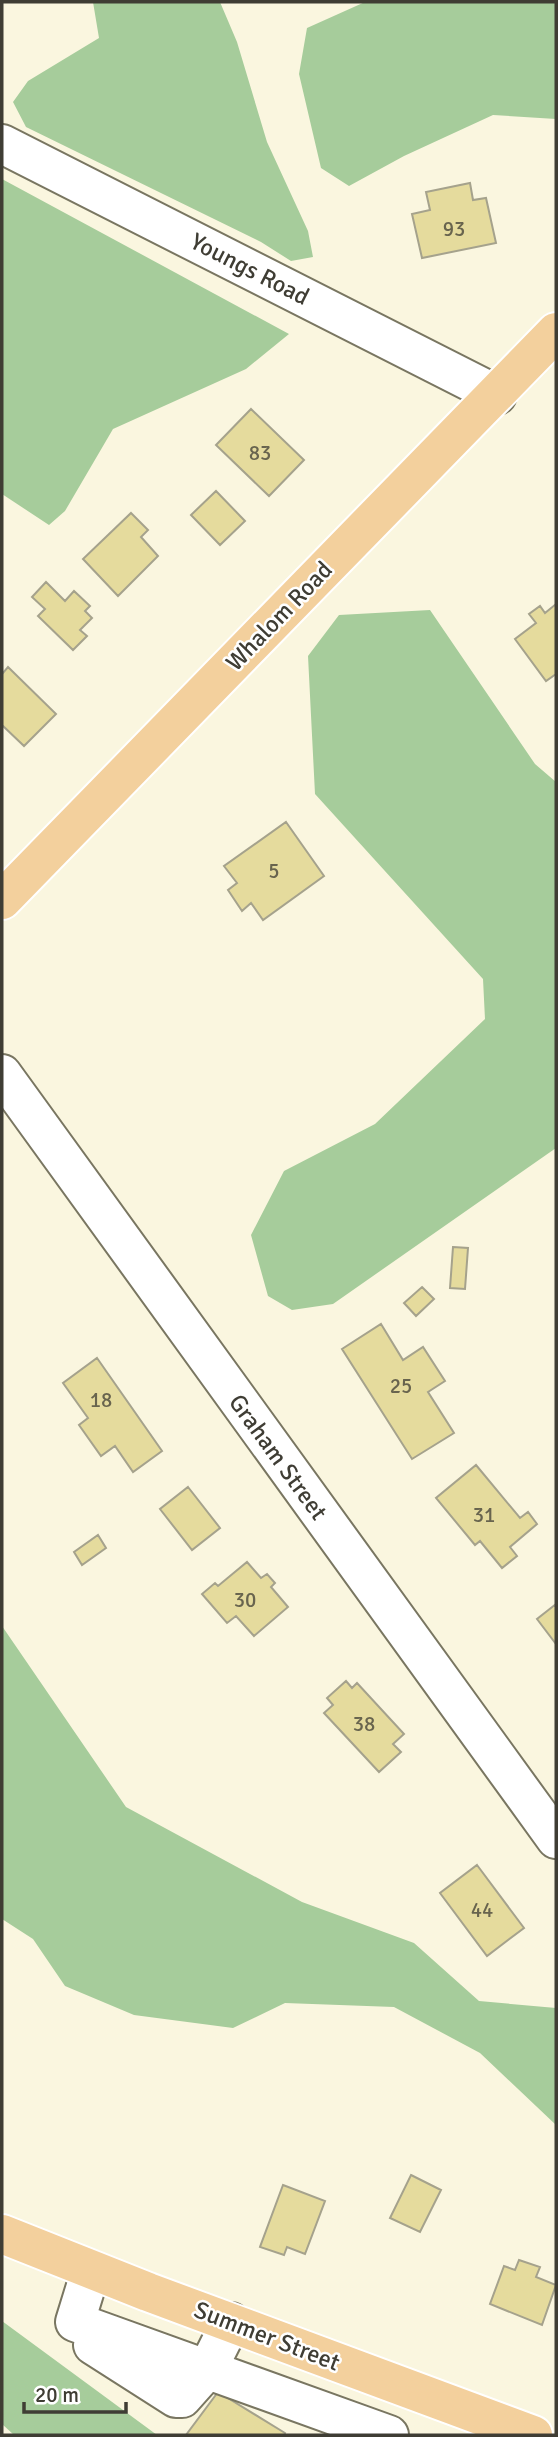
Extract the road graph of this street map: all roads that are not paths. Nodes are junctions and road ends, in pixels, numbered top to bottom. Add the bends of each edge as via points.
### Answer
1 (2, 144) edge
2 (556, 332) edge
3 (497, 395) junction
4 (2, 900) edge
5 (2, 1074) edge
6 (556, 1839) edge
7 (2, 2234) edge
8 (91, 2270) junction
9 (231, 2322) junction
10 (352, 2368) junction
11 (207, 2370) junction
12 (468, 2424) edge
13 (327, 2425) edge
14 (389, 2435) edge
15 (533, 2435) edge

1 - 3 street, Youngs Road
2 - 3 main road, Whalom Road
3 - 4 main road, Whalom Road
5 - 6 street, Graham Street
7 - 8 main road, Summer Street
8 - 9 main road, Summer Street
8 - 11 street via 75,2322
9 - 10 main road, Summer Street
9 - 11 street
10 - 12 main road, Summer Street
10 - 13 street
11 - 13 street
12 - 15 main road, Summer Street
13 - 14 street

